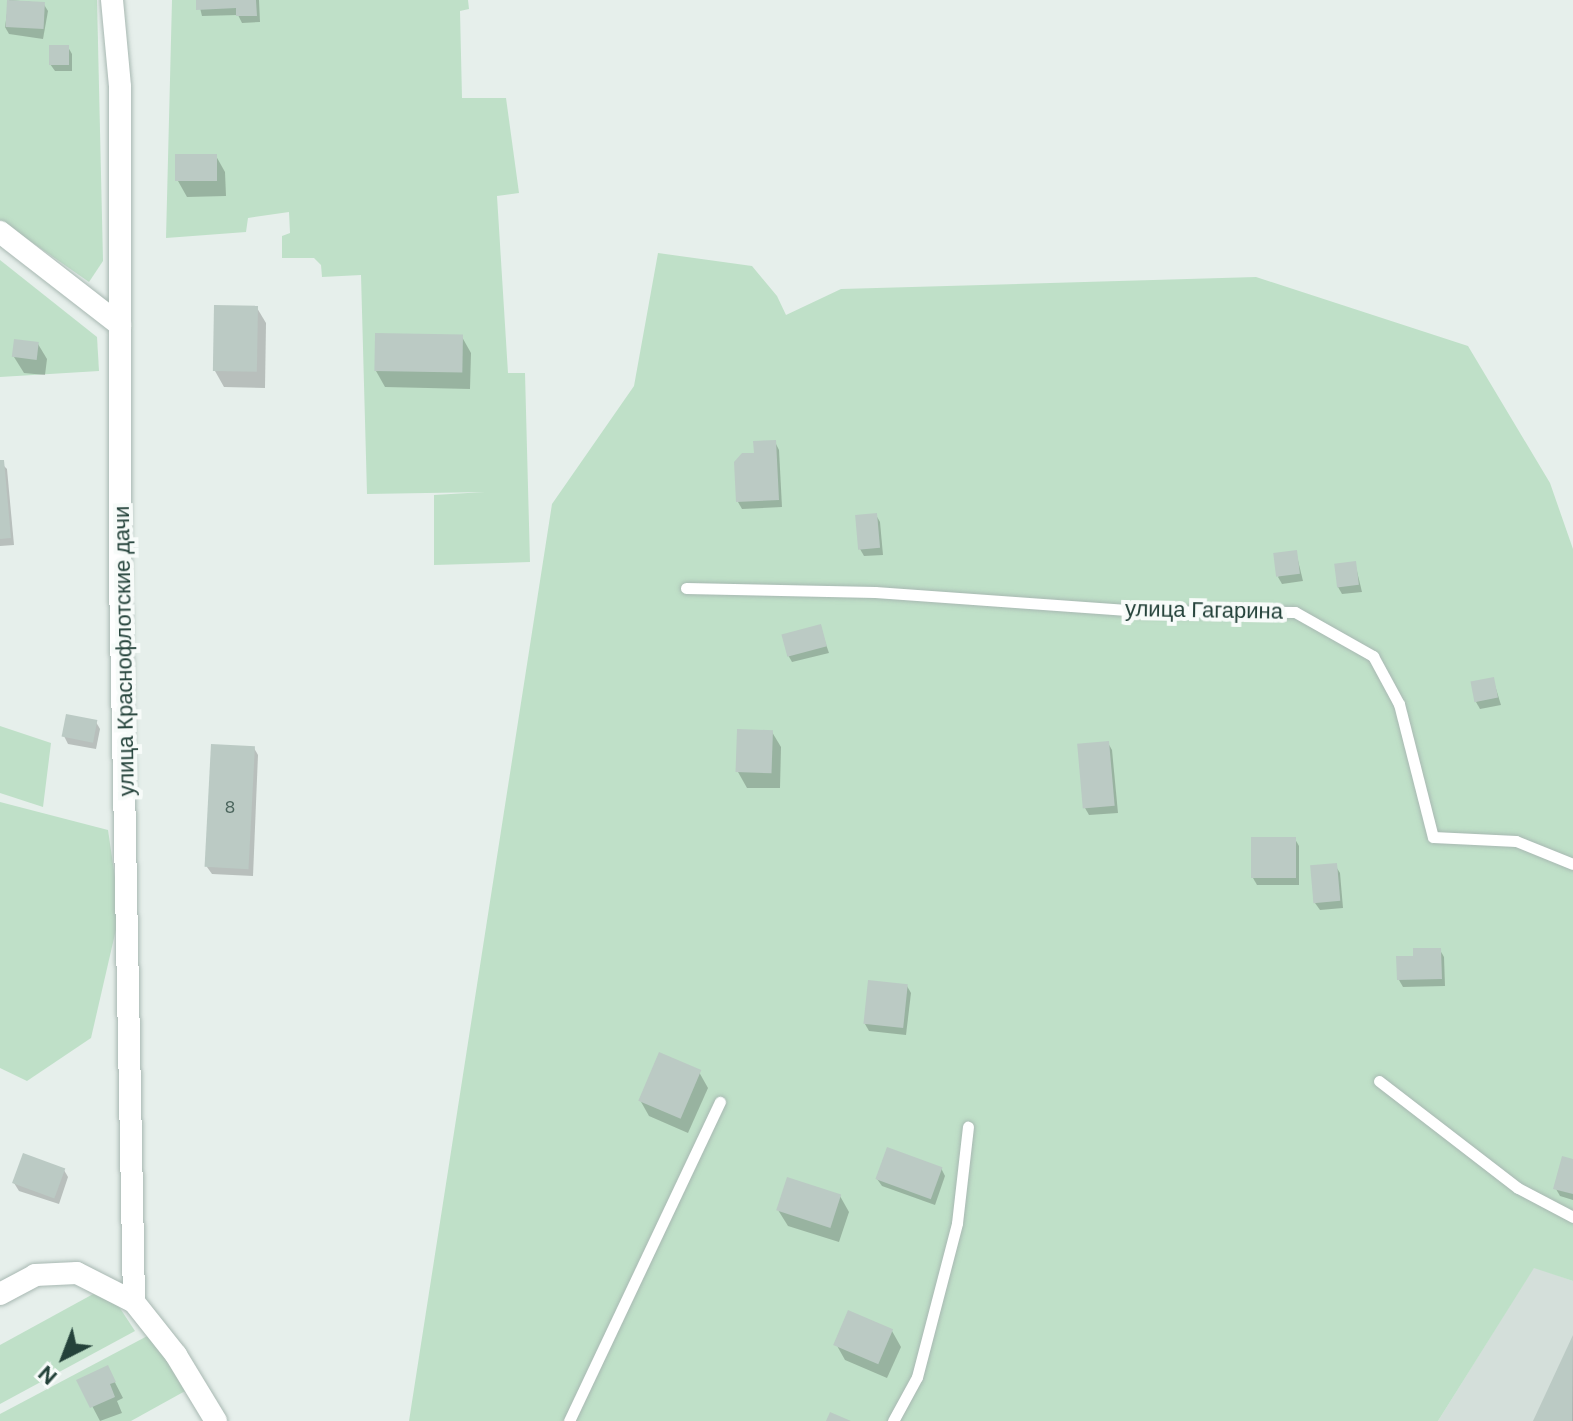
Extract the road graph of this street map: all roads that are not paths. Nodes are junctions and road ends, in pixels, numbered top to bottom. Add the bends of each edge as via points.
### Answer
1 (112, 0) edge
2 (0, 232) edge
3 (120, 325) junction
4 (686, 588) dead end
5 (1573, 864) edge
6 (1379, 1081) dead end
7 (720, 1102) dead end
8 (968, 1127) dead end
9 (1573, 1217) edge
10 (0, 1294) edge
11 (134, 1302) junction
12 (216, 1421) edge
13 (569, 1421) edge
14 (893, 1421) edge

1 - 3 street, улица Краснофлотские дачи via 120,87
2 - 3 street
3 - 11 street, улица Краснофлотские дачи
4 - 5 lane, улица Гагарина via 875,592 1137,611 1295,612 1373,656 1399,704 1433,837 1516,841
6 - 9 lane via 1518,1188
7 - 13 lane
8 - 14 lane via 957,1223 917,1377
10 - 11 street via 35,1275 77,1273
11 - 12 street via 176,1355

